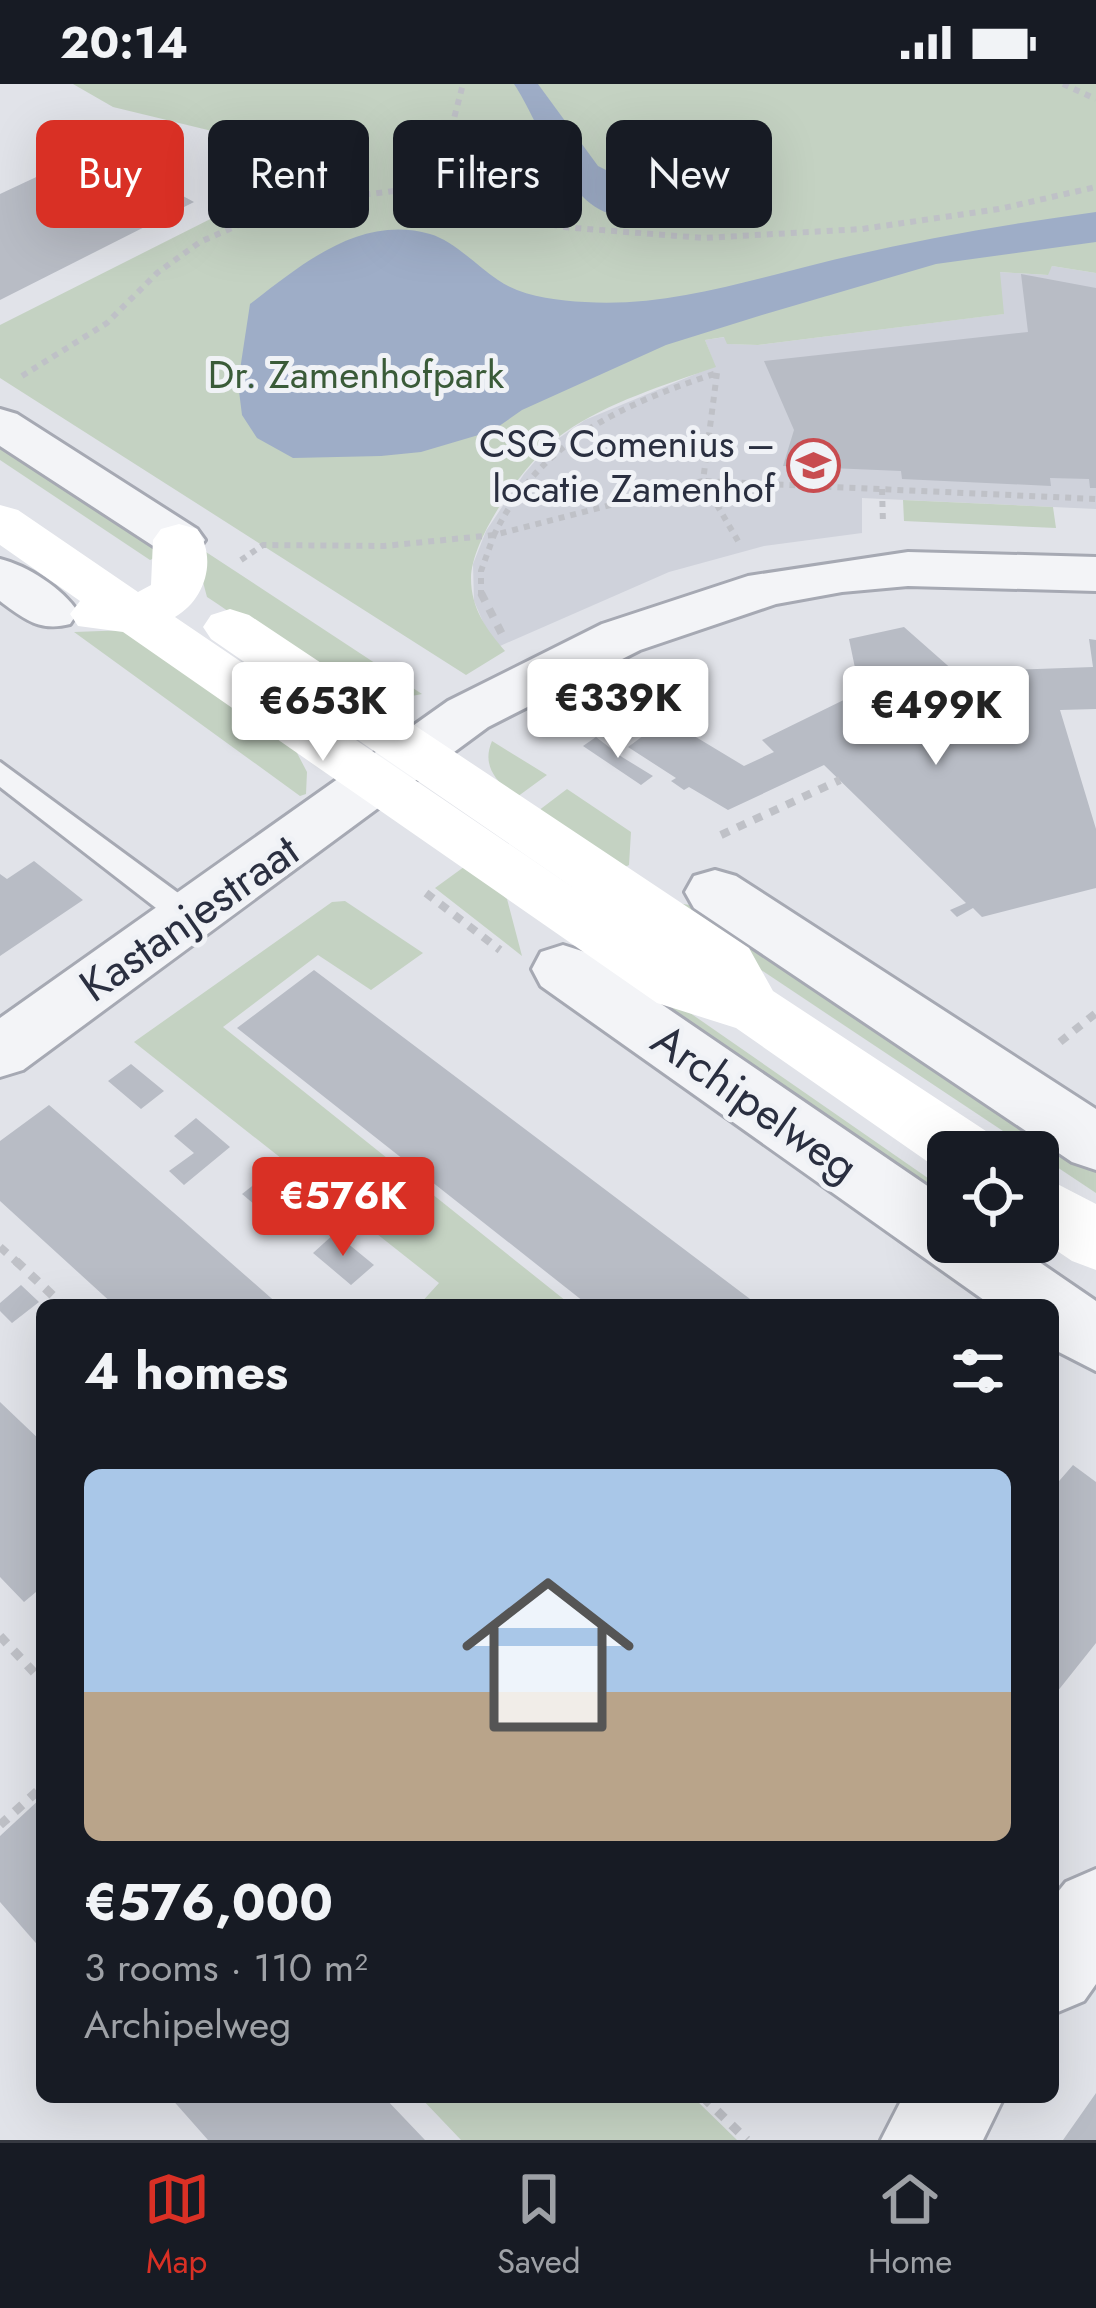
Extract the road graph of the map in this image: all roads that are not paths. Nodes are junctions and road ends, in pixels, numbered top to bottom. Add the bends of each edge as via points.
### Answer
1 (8, 402) edge
2 (0, 474) edge
3 (0, 520) edge
4 (1096, 574) edge
5 (0, 576) edge
6 (164, 583) junction
7 (51, 612) joint
8 (399, 767) junction
9 (0, 772) edge
10 (715, 864) joint
11 (621, 890) junction
12 (552, 904) junction
13 (189, 917) junction
14 (563, 969) joint
15 (758, 1011) junction
16 (0, 1052) edge
17 (934, 1131) edge
18 (1096, 1143) edge
19 (1059, 1216) edge
20 (927, 1222) edge
21 (1096, 1241) edge
22 (986, 1263) edge
23 (1038, 1299) edge
24 (1059, 1313) edge
25 (1096, 1340) edge
26 (1096, 1912) edge
27 (1059, 1962) edge
28 (955, 2103) edge
29 (927, 2140) edge

1 - 6 street, Archipelweg
2 - 6 main road, Archipelweg
3 - 6 main road, Archipelweg
4 - 8 street, Kastanjestraat via 908,569 767,588 621,637 468,714
5 - 7 street
6 - 7 main road
6 - 8 main road, Archipelweg
8 - 11 main road, Archipelweg
8 - 12 main road, Archipelweg
8 - 13 street, Kastanjestraat
9 - 13 lane
10 - 11 main road
10 - 18 street
11 - 15 main road, Archipelweg via 727,965
12 - 14 main road
12 - 15 main road, Archipelweg via 679,986
13 - 16 street, Kastanjestraat
14 - 20 street, Archipelweg
15 - 17 main road, Archipelweg
19 - 21 main road
22 - 23 street
24 - 25 street
26 - 27 street
28 - 29 street

